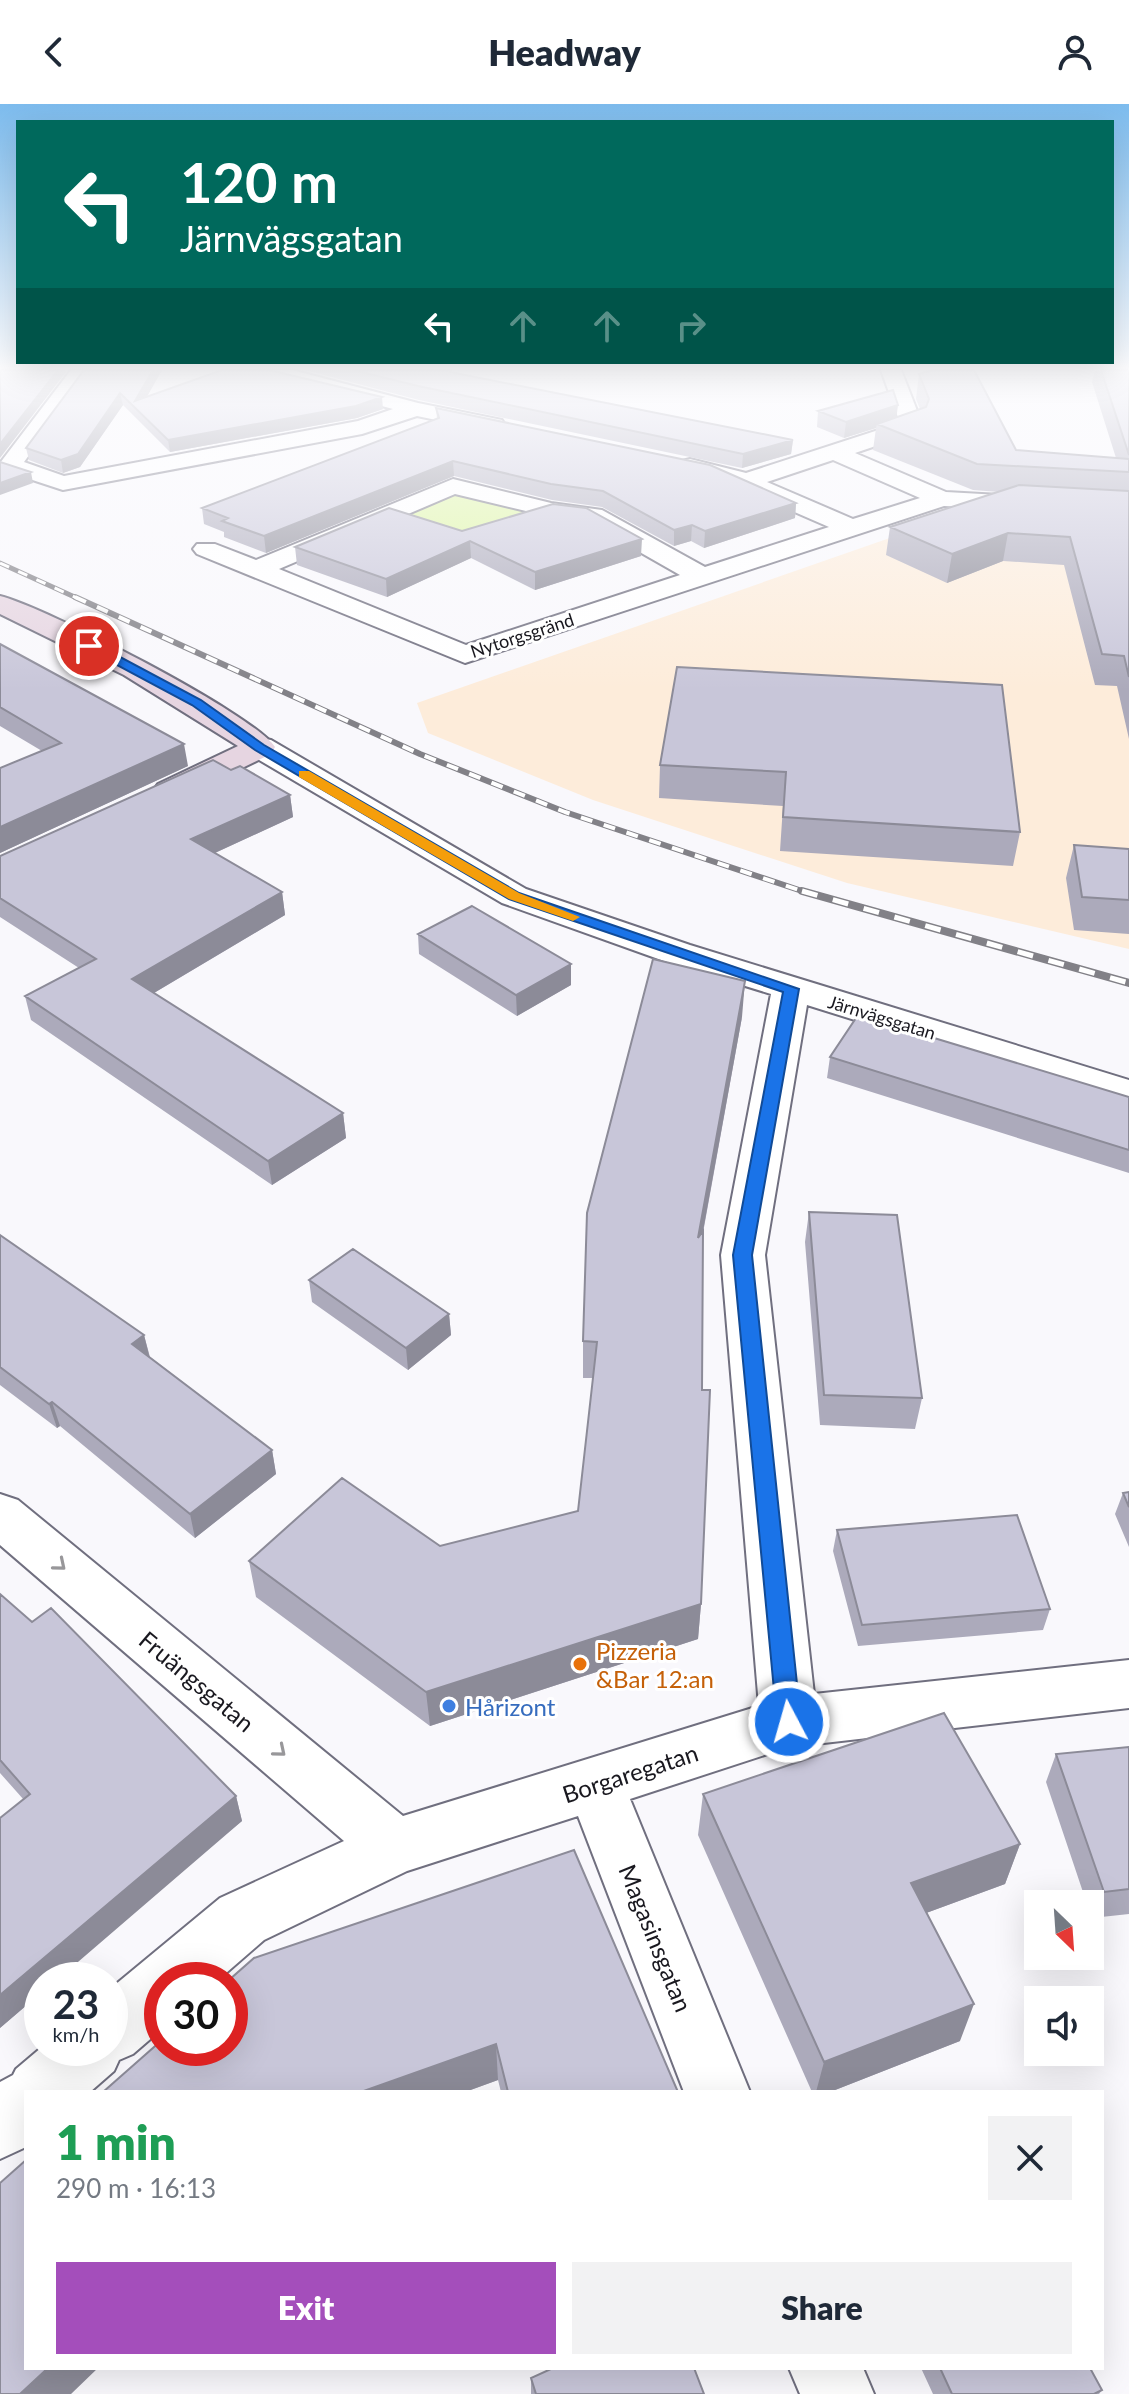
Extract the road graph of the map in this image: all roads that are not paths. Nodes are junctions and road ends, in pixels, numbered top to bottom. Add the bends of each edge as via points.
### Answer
1 (45, 477) edge
2 (96, 477) edge
3 (736, 477) edge
4 (759, 477) edge
5 (891, 477) edge
6 (747, 481) junction
7 (942, 499) junction
8 (1129, 509) edge
9 (551, 510) junction
10 (392, 514) junction
11 (420, 523) edge
12 (506, 524) edge
13 (852, 528) junction
14 (206, 549) dead end
15 (255, 570) junction
16 (702, 576) junction
17 (0, 604) edge
18 (260, 747) junction
19 (140, 804) edge
20 (791, 989) junction
21 (1129, 1093) edge
22 (0, 1515) edge
23 (1129, 1684) edge
24 (789, 1722) junction
25 (595, 1784) junction
26 (395, 1847) junction
27 (191, 1962) edge
28 (144, 2002) edge
29 (128, 2016) edge
30 (70, 2066) edge
31 (41, 2090) edge
32 (716, 2090) edge
33 (24, 2105) edge
34 (0, 2125) edge
35 (827, 2370) edge
36 (837, 2394) edge

1 - 2 street via 63,483
3 - 6 street
4 - 6 street
5 - 7 street
6 - 13 street
7 - 8 street
7 - 13 street, Nytorgsgränd
9 - 10 street via 453,486
9 - 12 street
9 - 16 street via 593,515
10 - 11 street
10 - 15 street
13 - 16 street, Nytorgsgränd
14 - 15 street, Nytorgsgränd
15 - 16 street, Nytorgsgränd via 465,655
17 - 18 main road, Järnvägsgatan via 63,631 197,703
18 - 19 main road
18 - 20 street, Järnvägsgatan via 514,896
20 - 21 street, Järnvägsgatan
20 - 24 street via 743,1255
22 -> 26 street, Fruängsgatan
23 - 24 street, Borgaregatan
24 - 25 street, Borgaregatan
25 - 26 street, Borgaregatan
25 - 32 street, Magasinsgatan
26 - 27 street, Borgaregatan via 242,1919
28 - 29 street
30 - 31 street
33 - 34 street
35 - 36 street

